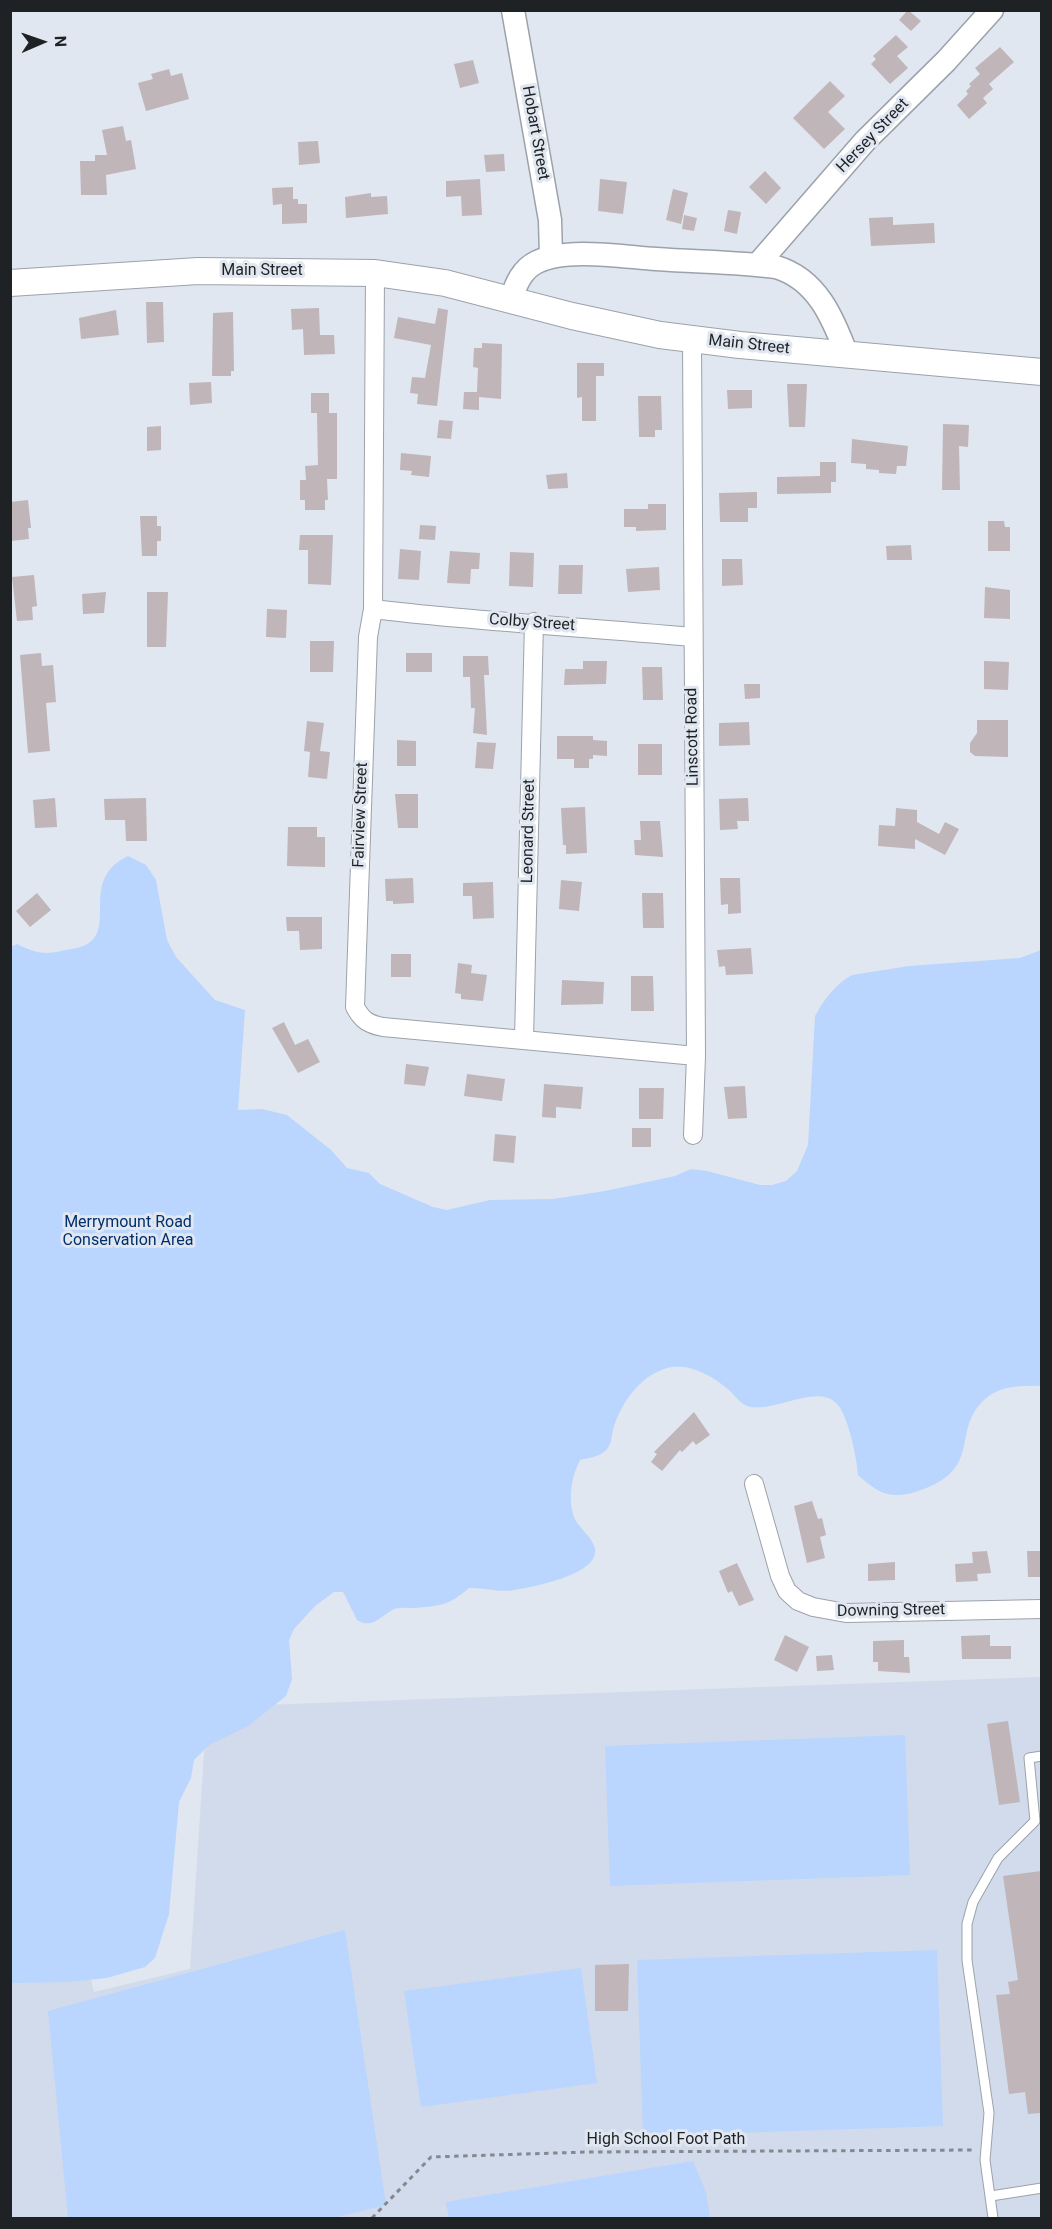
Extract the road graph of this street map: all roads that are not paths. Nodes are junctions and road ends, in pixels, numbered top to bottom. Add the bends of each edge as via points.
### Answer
1 (513, 10) edge
2 (992, 10) edge
3 (551, 256) junction
4 (758, 264) junction
5 (375, 273) junction
6 (10, 283) edge
7 (511, 298) junction
8 (692, 339) junction
9 (847, 355) junction
10 (1041, 372) edge
11 (373, 609) junction
12 (534, 622) junction
13 (693, 637) junction
14 (524, 1039) junction
15 (696, 1056) junction
16 (693, 1135) dead end
17 (754, 1484) dead end
18 (1041, 1609) edge
19 (1041, 1756) edge
20 (1032, 1827) junction
21 (1041, 1834) edge
22 (1041, 2188) edge
23 (991, 2196) junction
24 (993, 2218) edge

1 - 3 street, Hobart Street via 550,220
2 - 4 street, Hersey Street via 865,141
3 - 4 street
3 - 7 street via 525,271
4 - 9 street via 792,271 805,281 836,325
5 - 6 main road, Main Street via 198,271
5 - 7 main road, Main Street
5 - 11 street, Fairview Street
7 - 8 main road, Main Street via 622,328
8 - 9 main road, Main Street
8 - 13 street, Linscott Road
9 - 10 main road, Main Street
11 - 12 street, Colby Street via 453,619
11 - 14 street, Fairview Street via 368,637 355,1007 370,1024 383,1027
12 - 13 street, Colby Street
12 - 14 street, Leonard Street
13 - 15 street, Linscott Road
14 - 15 street, Fairview Street
15 - 16 street, Linscott Road
17 - 18 street, Downing Street via 780,1576 787,1590 813,1607 846,1613
19 - 20 lane via 1029,1758 1036,1814
20 - 21 lane
20 - 23 lane via 998,1858 973,1902 967,1924 967,1960 989,2113 985,2150
22 - 23 lane
23 - 24 lane

